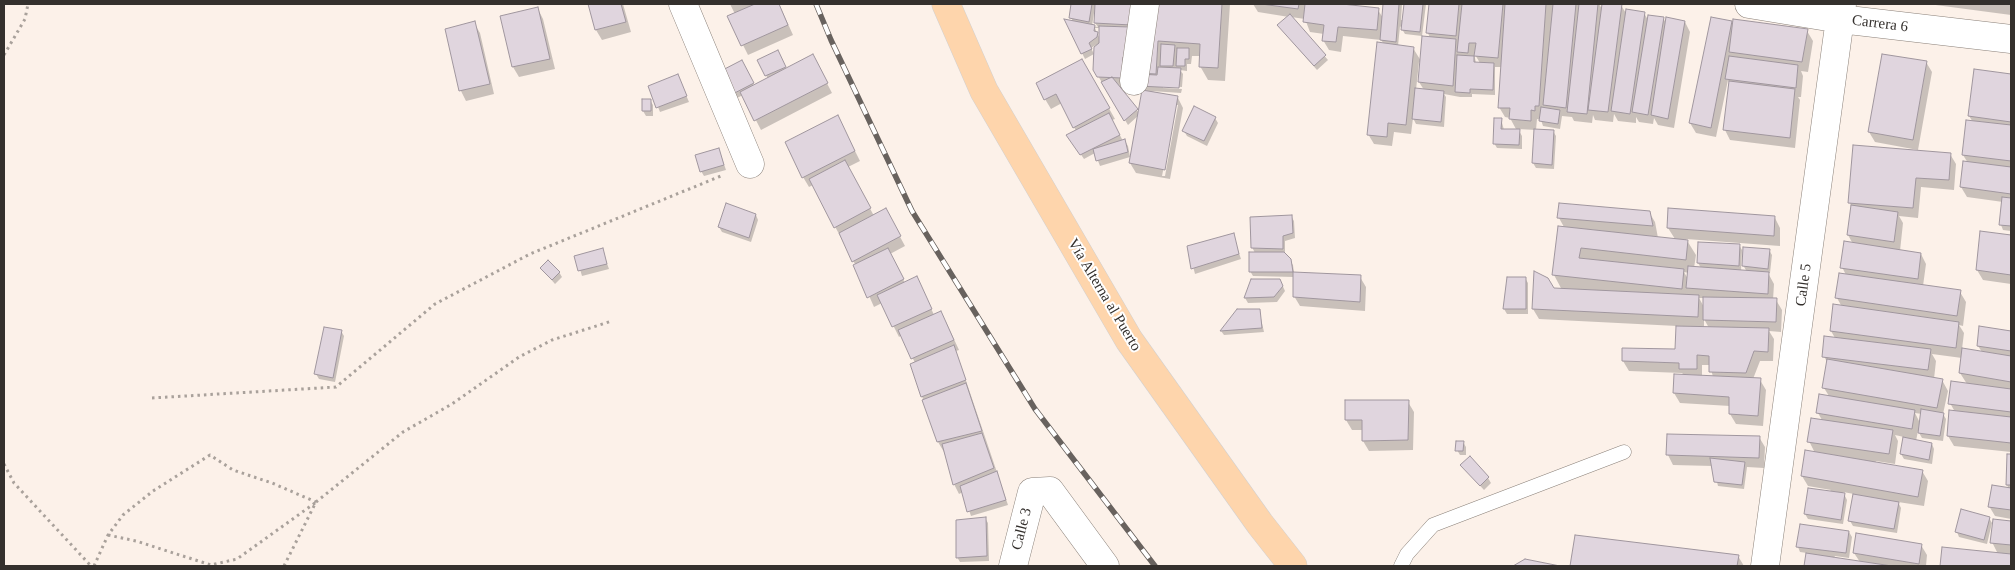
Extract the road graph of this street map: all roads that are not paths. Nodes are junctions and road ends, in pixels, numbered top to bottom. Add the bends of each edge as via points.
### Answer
1 (683, 4) edge
2 (946, 4) edge
3 (1145, 4) edge
4 (1750, 4) edge
5 (1841, 12) edge
6 (2011, 40) edge
7 (1134, 81) dead end
8 (750, 164) road end
9 (1624, 452) dead end
10 (1013, 566) edge
11 (1106, 566) edge
12 (1293, 566) edge
13 (1402, 566) edge
14 (1765, 566) edge

1 - 8 street
2 - 12 main road, Vía Alterna al Puerto via 984,91 1129,340
3 - 7 street
4 - 5 street, Carrera 6
5 - 6 street, Carrera 6
5 - 14 street, Calle 5
9 - 13 lane via 1433,526 1407,554
10 - 11 street, Calle 3 via 1032,492 1050,491

